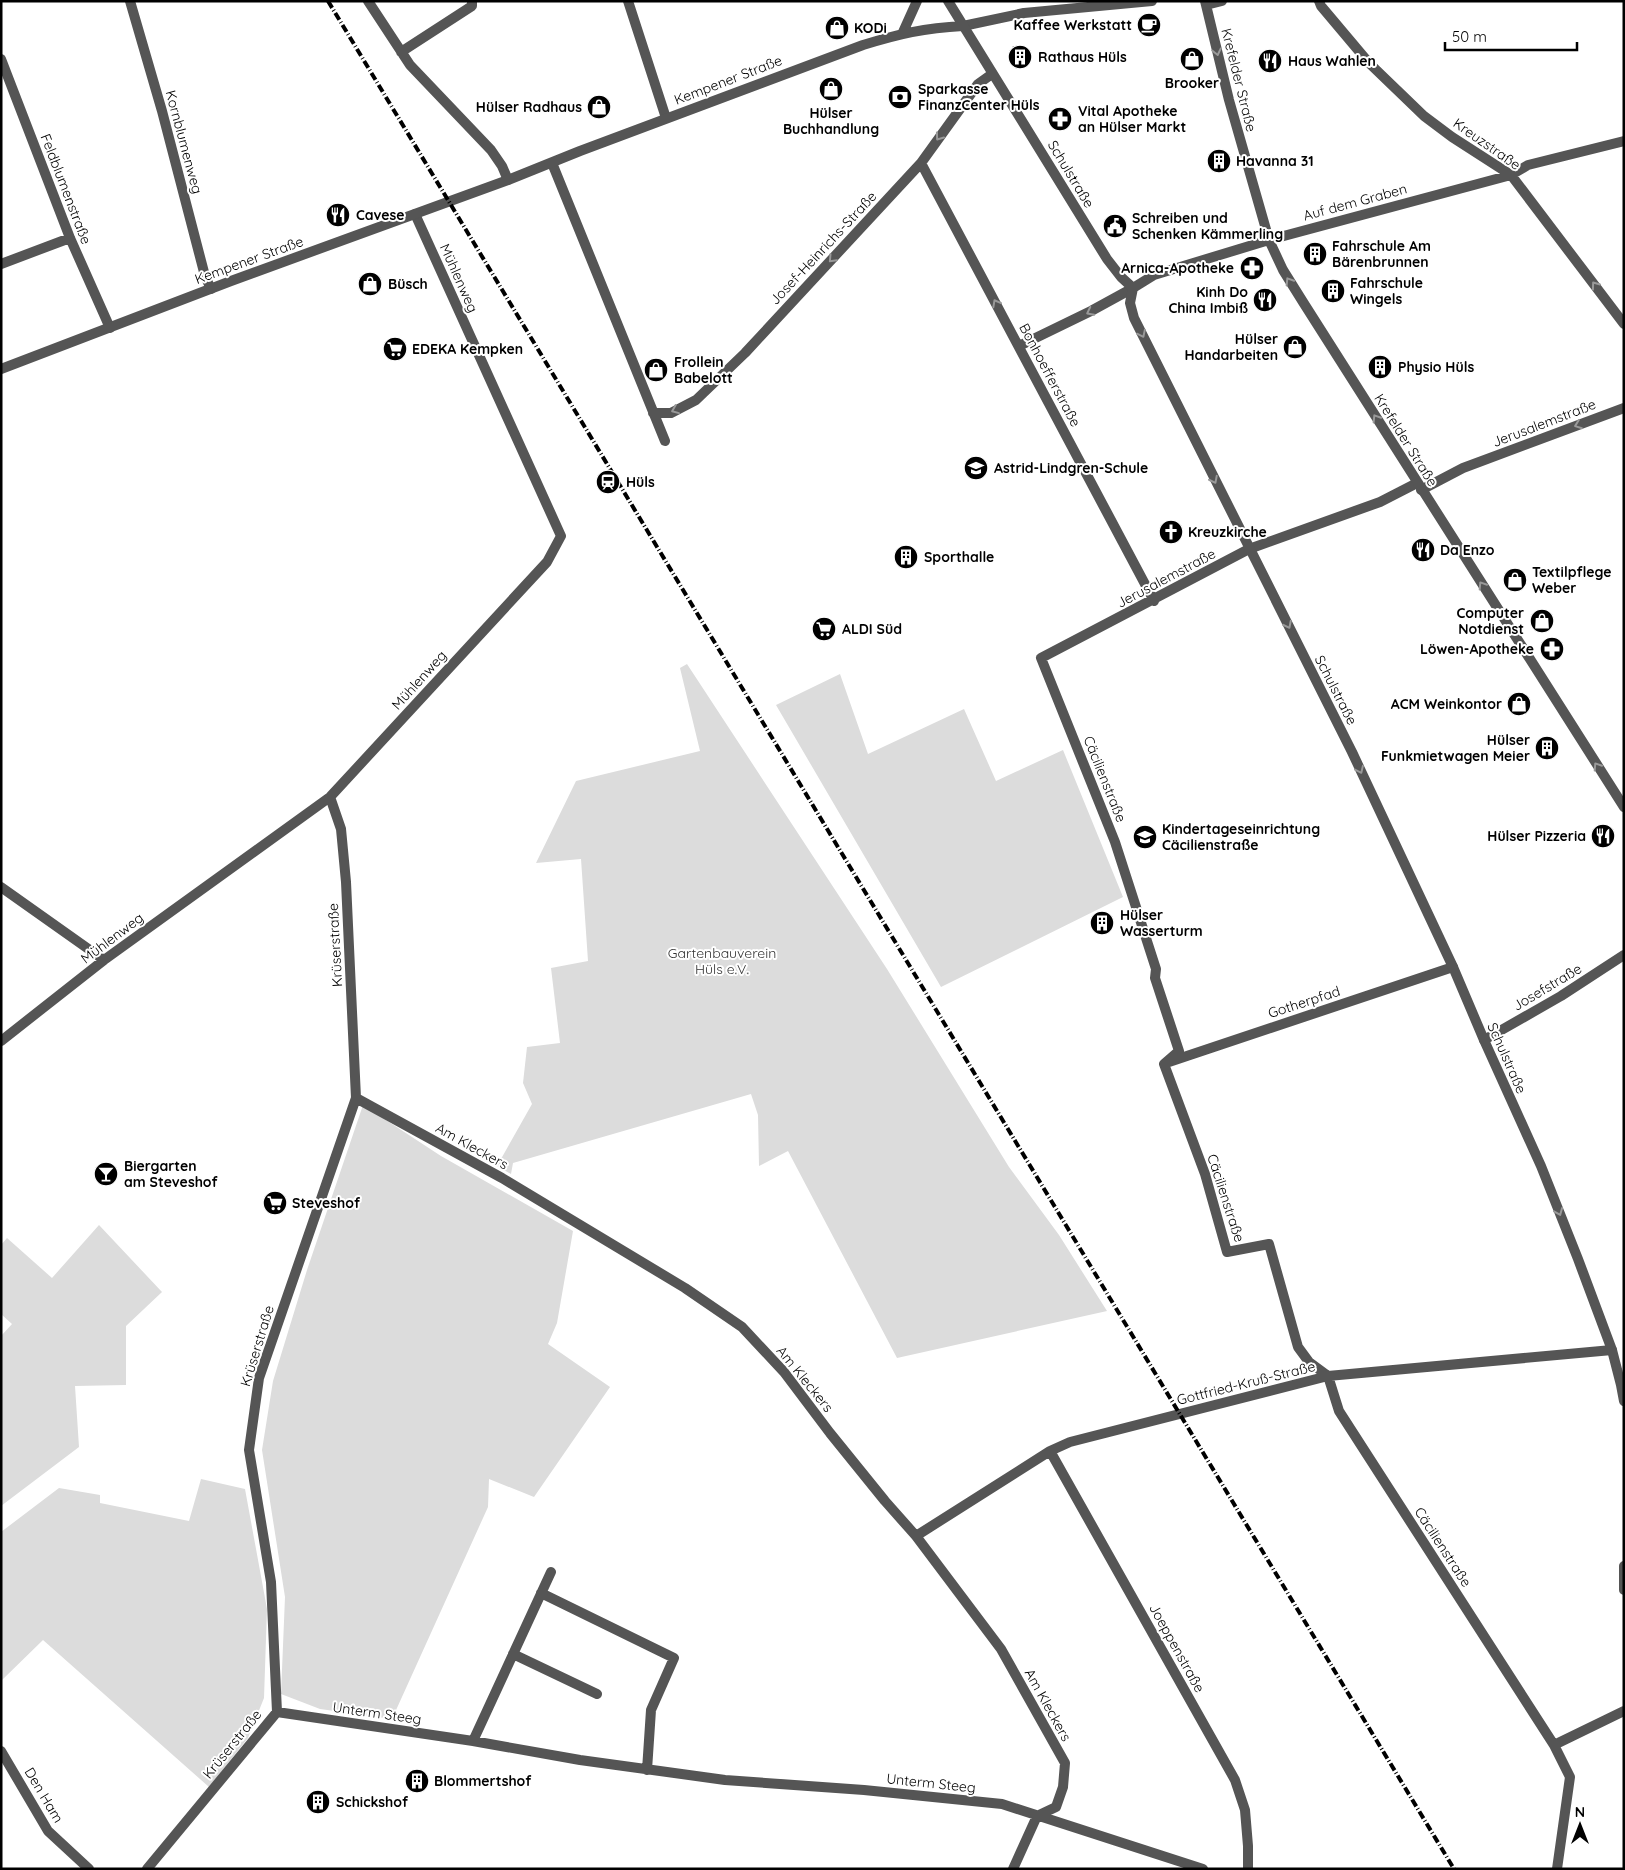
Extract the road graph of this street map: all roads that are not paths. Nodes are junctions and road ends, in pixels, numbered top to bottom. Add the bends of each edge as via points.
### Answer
1 (130, 1) edge
2 (368, 1) edge
3 (472, 1) edge
4 (628, 1) edge
5 (917, 1) edge
6 (948, 1) edge
7 (1152, 1) edge
8 (1222, 1) edge
9 (1319, 1) edge
10 (1205, 3) edge
11 (963, 26) junction
12 (904, 32) junction
13 (401, 52) junction
14 (1, 59) edge
15 (992, 74) junction
16 (666, 118) junction
17 (1624, 141) edge
18 (552, 163) junction
19 (921, 163) junction
20 (1511, 174) junction
21 (508, 180) junction
22 (415, 214) junction
23 (70, 238) junction
24 (1268, 240) junction
25 (1, 264) edge
26 (1133, 288) junction
27 (211, 289) junction
28 (1624, 324) edge
29 (110, 328) junction
30 (1019, 346) junction
31 (1, 369) edge
32 (1624, 408) edge
33 (653, 412) junction
34 (665, 440) dead end
35 (1419, 487) junction
36 (1249, 549) junction
37 (1154, 601) junction
38 (1041, 658) joint
39 (330, 797) junction
40 (1624, 807) edge
41 (1, 887) edge
42 (1624, 955) edge
43 (104, 960) junction
44 (1453, 967) junction
45 (1484, 1040) junction
46 (1, 1041) edge
47 (1164, 1064) junction
48 (356, 1098) junction
49 (1612, 1350) junction
50 (1328, 1376) junction
51 (1623, 1384) edge
52 (1624, 1402) edge
53 (1050, 1451) junction
54 (916, 1536) junction
55 (1624, 1566) edge
56 (551, 1572) dead end
57 (1624, 1590) edge
58 (541, 1593) junction
59 (513, 1654) junction
60 (597, 1694) dead end
61 (1624, 1711) edge
62 (276, 1712) junction
63 (473, 1741) junction
64 (1554, 1745) junction
65 (1, 1751) edge
66 (647, 1770) junction
67 (1037, 1816) junction
68 (90, 1869) edge
69 (147, 1869) edge
70 (1013, 1869) edge
71 (1203, 1869) edge
72 (1248, 1869) edge
73 (1558, 1869) edge

1 - 27 street, Kornblumenweg
2 - 13 street
3 - 13 street via 472,6
4 - 16 street
5 - 12 street
6 - 11 street, Schulstraße
7 - 11 street, Kempener Straße via 1024,13
8 - 10 street
9 - 20 street, Kreuzstraße via 1369,63 1424,116
10 -> 24 street, Krefelder Straße via 1228,100
11 - 12 street, Kempener Straße
11 - 15 street, Schulstraße
12 - 16 street, Kempener Straße
13 - 21 street via 492,150
14 - 23 street, Feldblumenstraße
15 -> 19 street, Josef-Heinrichs-Straße via 978,84
15 - 26 street, Schulstraße via 1107,259
16 - 18 street, Kempener Straße
17 - 20 street, Auf dem Graben via 1528,165
18 - 21 street, Kempener Straße
18 - 33 street
30 -> 19 street, Bonhoefferstraße
19 -> 33 street, Josef-Heinrichs-Straße via 745,353 696,400 671,413
20 - 24 street, Auf dem Graben
28 -> 20 street, Kreuzstraße
21 - 22 street, Kempener Straße
22 - 27 street, Kempener Straße
22 - 39 street, Mühlenweg via 560,536 547,562
23 - 25 street
23 - 29 street, Feldblumenstraße
24 - 26 street, Auf dem Graben via 1154,275
35 -> 24 street, Krefelder Straße via 1288,278
26 -> 30 street, Auf dem Graben
26 -> 36 street, Schulstraße via 1130,302 1134,318
27 - 29 street, Kempener Straße
29 - 31 street, Kempener Straße
30 - 37 street, Bonhoefferstraße
32 -> 35 street, Jerusalemstraße
33 - 34 street
35 - 36 street, Jerusalemstraße
40 -> 35 street, Krefelder Straße
36 - 37 street, Jerusalemstraße
36 -> 44 street, Schulstraße via 1352,752
37 - 38 street, Jerusalemstraße
38 - 47 street, Cäcilienstraße via 1115,842 1156,969 1155,978 1179,1051
39 - 43 street, Mühlenweg
39 - 48 street, Krüserstraße via 341,829
41 - 43 street
42 - 45 street, Josefstraße
43 - 46 street, Mühlenweg
44 - 45 street, Schulstraße
44 - 47 street, Gotherpfad
45 -> 49 street, Schulstraße via 1541,1166
47 - 50 street, Cäcilienstraße via 1205,1174 1227,1252 1269,1244 1298,1347 1309,1362
48 - 54 street, Am Kleckers via 502,1178 685,1288 742,1327 784,1372 884,1501
48 - 62 street, Krüserstraße via 259,1378 249,1450 271,1582
49 - 50 street, Gottfried-Kruß-Straße
49 - 51 street, Schulstraße
50 - 53 street, Gottfried-Kruß-Straße via 1070,1442
50 - 64 street, Cäcilienstraße via 1339,1411
51 - 52 street, Schulstraße
53 - 54 street, Gottfried-Kruß-Straße
53 - 72 street, Joeppenstraße via 1235,1780 1246,1810
54 - 67 street, Am Kleckers via 1001,1649 1065,1763 1063,1787 1056,1807
55 - 57 street
56 - 58 street
58 - 59 street
58 - 66 street via 674,1658 651,1710
59 - 60 street
59 - 63 street
61 - 64 street
62 - 63 street, Unterm Steeg
62 - 69 street, Krüserstraße
63 - 66 street, Unterm Steeg
64 - 73 street, Cäcilienstraße via 1570,1777
65 - 68 street, Den Ham via 48,1831
66 - 67 street, Unterm Steeg via 725,1780 1002,1804
67 - 70 street
67 - 71 street, Unterm Steeg

